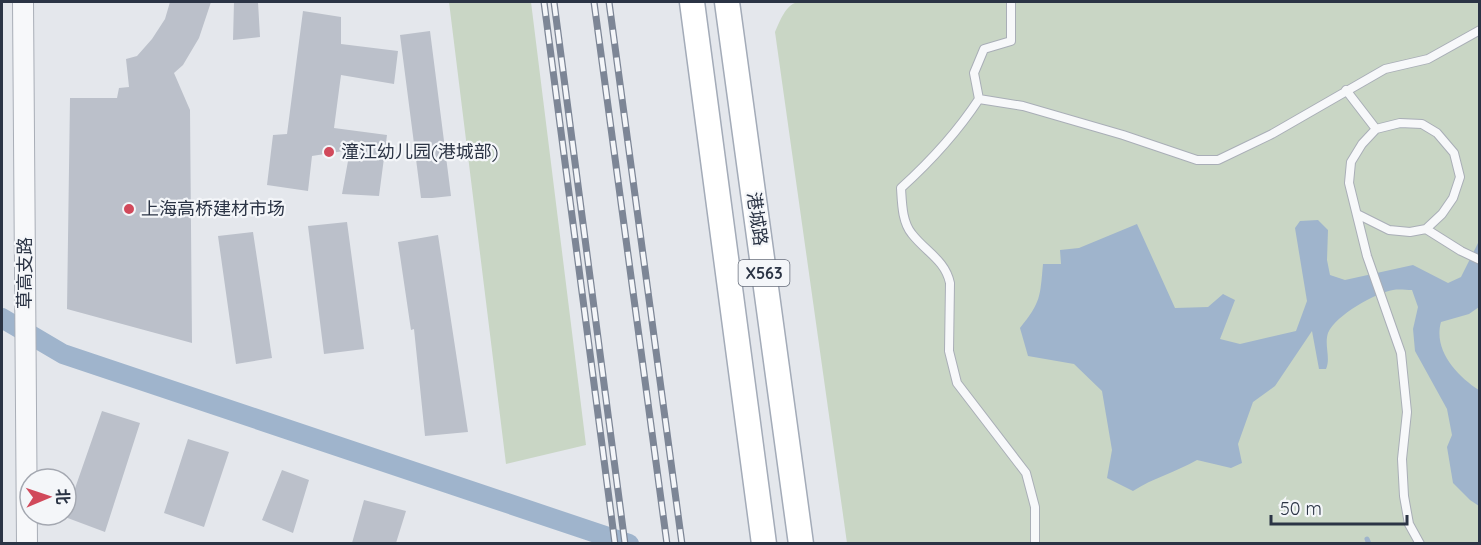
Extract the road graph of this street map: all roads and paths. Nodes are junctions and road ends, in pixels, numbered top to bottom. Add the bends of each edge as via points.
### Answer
1 (23, 2) edge
2 (692, 2) edge
3 (727, 2) edge
4 (1011, 2) edge
5 (1479, 30) edge
6 (1346, 90) junction
7 (979, 99) junction
8 (1376, 129) junction
9 (1357, 214) junction
10 (1426, 229) junction
11 (1479, 260) edge
12 (27, 543) edge
13 (765, 543) edge
14 (801, 543) edge
15 (1035, 543) edge
16 (1420, 543) edge

1 - 12 street, 草高支路
2 - 13 main road, 港城路 / X563
3 - 14 main road, 港城路 / X563
4 - 7 lane via 1011,41 984,49 974,73
5 - 6 lane via 1428,59 1385,69
6 - 7 lane via 1272,134 1218,160 1197,160 1023,106
6 - 8 lane
7 - 15 lane via 935,157 902,188 902,210 911,233 948,273 949,351 957,383 1026,473 1035,507
8 - 9 lane via 1351,162 1349,183
8 - 10 lane via 1400,123 1422,124 1437,133 1454,153 1460,177 1453,198
9 - 10 lane via 1389,230
9 - 16 lane via 1402,362 1407,412 1402,459 1404,496 1409,524
10 - 11 lane

